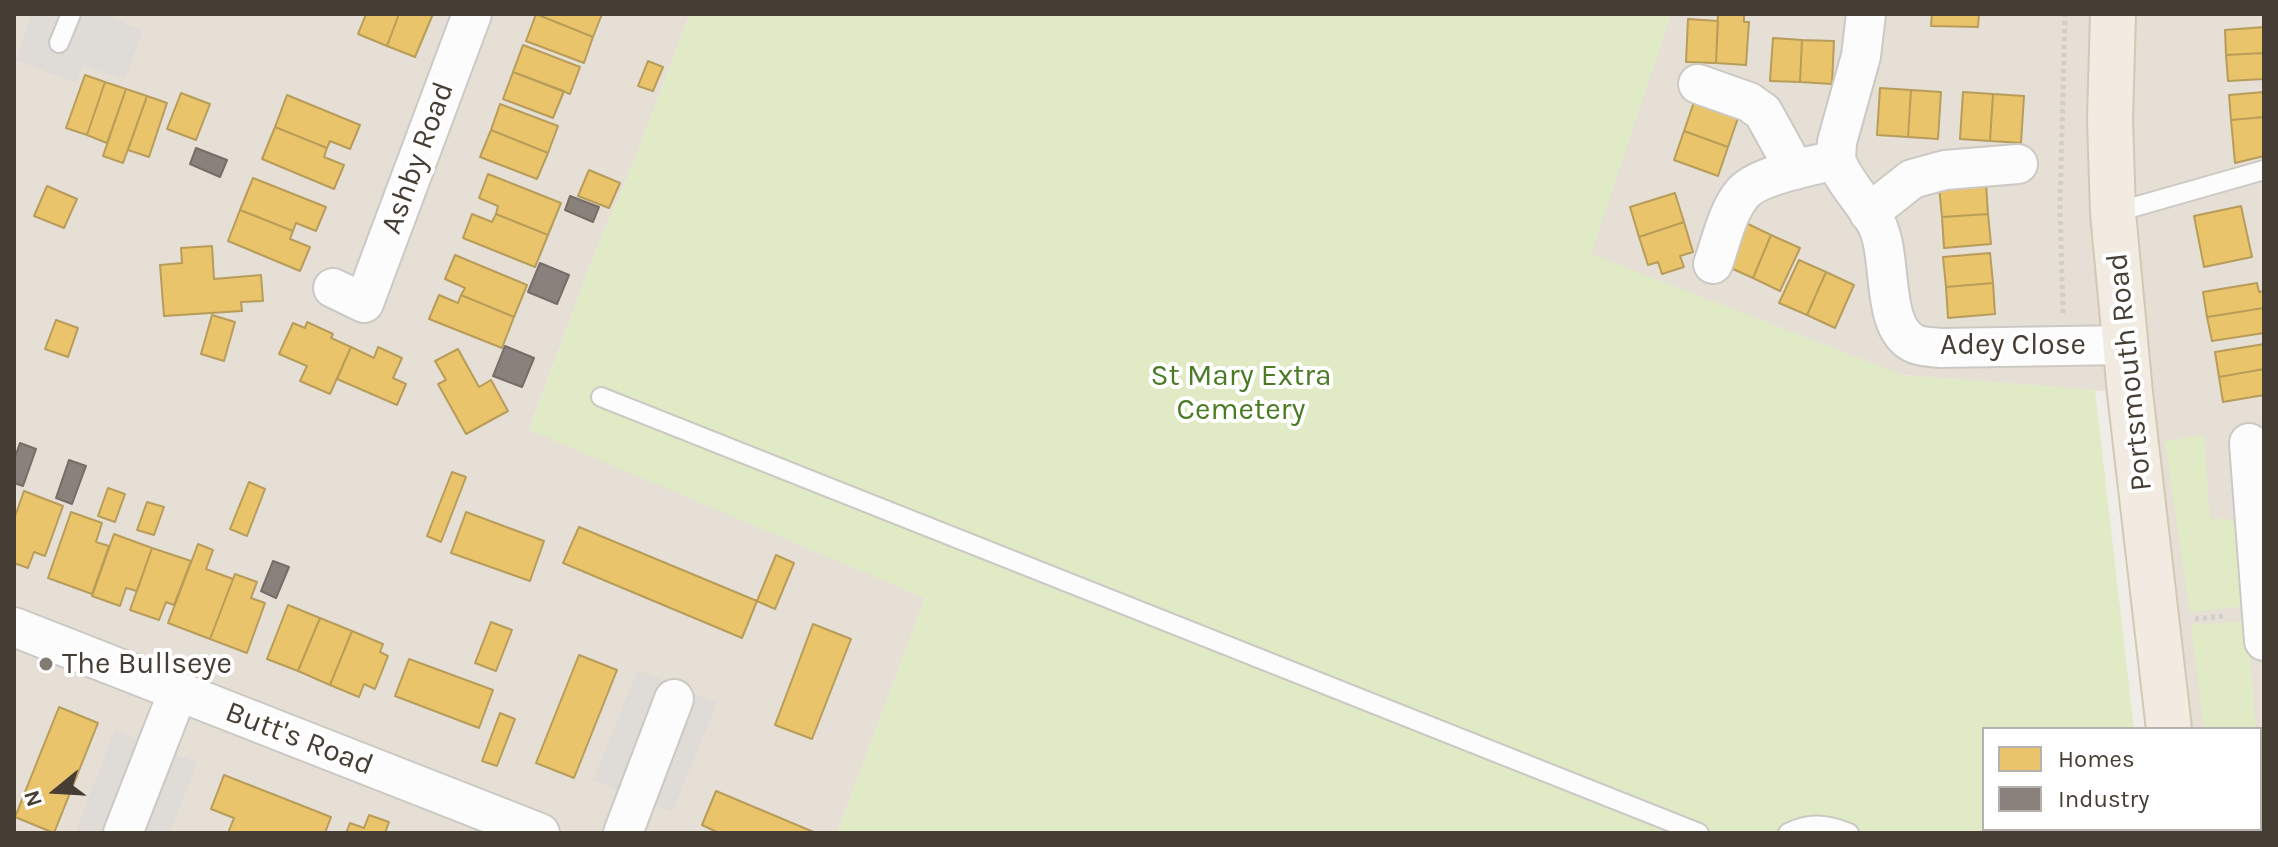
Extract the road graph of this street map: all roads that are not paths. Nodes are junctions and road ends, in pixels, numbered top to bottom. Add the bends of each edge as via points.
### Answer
1 (71, 14) edge
2 (472, 14) edge
3 (1866, 14) edge
4 (2113, 14) edge
5 (59, 43) dead end
6 (1698, 84) dead end
7 (1836, 160) junction
8 (2018, 164) dead end
9 (2264, 170) edge
10 (1782, 175) junction
11 (1869, 213) junction
12 (2113, 213) junction
13 (1713, 264) dead end
14 (364, 303) dead end
15 (2126, 345) junction
16 (601, 397) dead end
17 (2249, 443) dead end
18 (14, 627) edge
19 (2263, 627) edge
20 (178, 692) junction
21 (674, 699) dead end
22 (2169, 727) edge
23 (123, 833) edge
24 (540, 833) edge
25 (623, 833) edge
26 (1699, 833) edge
27 (1788, 833) edge
28 (1849, 833) edge

1 - 5 lane
2 - 14 street, Ashby Road
3 - 7 street
4 - 12 main road, Portsmouth Road
6 - 10 street via 1763,112
7 - 10 street
7 - 11 street, Adey Close
8 - 11 street via 1945,170 1912,179
9 - 12 lane
10 - 13 street via 1742,192
11 - 15 street, Adey Close via 1888,260 1892,316 1915,344
12 - 15 main road, Portsmouth Road
15 - 22 main road, Portsmouth Road
16 - 26 lane
17 - 19 street
18 - 20 street, Butt's Road
20 - 23 street
20 - 24 street, Butt's Road
21 - 25 street
27 - 28 lane via 1810,825

